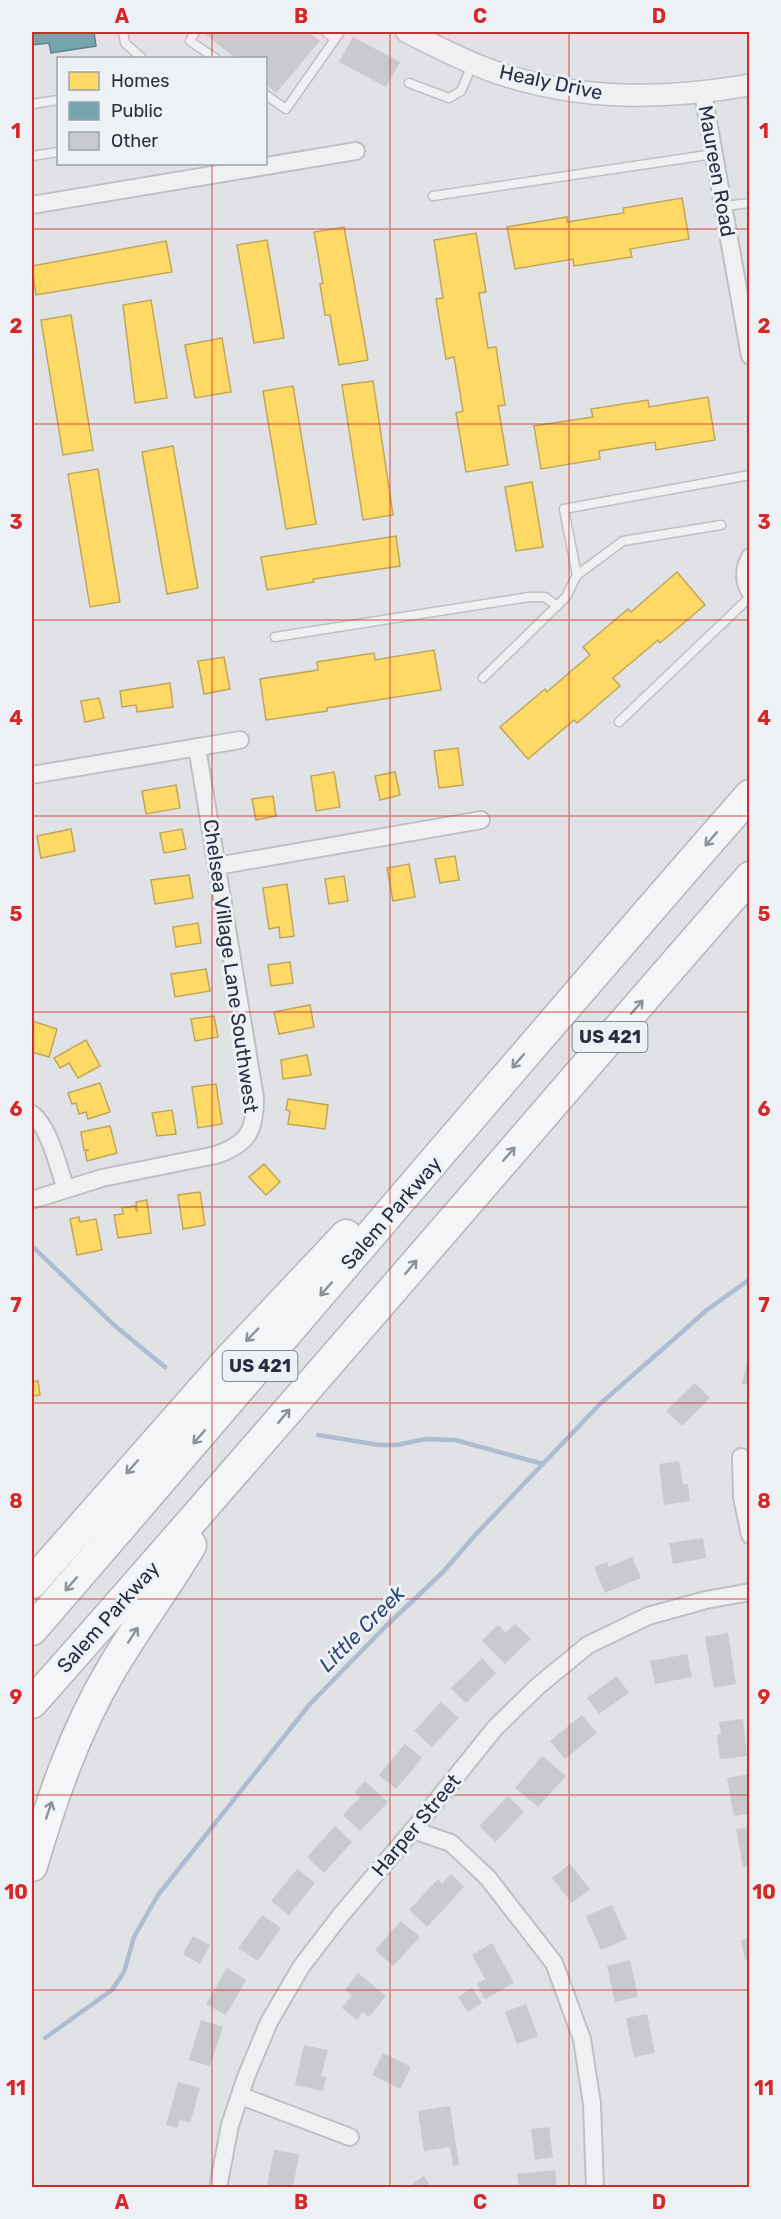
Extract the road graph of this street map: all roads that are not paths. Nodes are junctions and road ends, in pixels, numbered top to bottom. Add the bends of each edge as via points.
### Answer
1 (123, 32) edge
2 (195, 32) edge
3 (326, 32) edge
4 (407, 32) edge
5 (338, 35) edge
6 (141, 57) edge
7 (214, 57) edge
8 (473, 63) junction
9 (409, 83) dead end
10 (750, 85) edge
11 (703, 93) junction
12 (267, 96) edge
13 (57, 100) edge
14 (32, 104) edge
15 (356, 151) dead end
16 (57, 152) edge
17 (714, 154) junction
18 (32, 156) edge
19 (267, 164) edge
20 (260, 165) edge
21 (433, 196) dead end
22 (750, 203) edge
23 (32, 205) edge
24 (724, 206) junction
25 (750, 356) edge
26 (750, 475) edge
27 (721, 525) dead end
28 (750, 557) edge
29 (577, 575) junction
30 (750, 592) edge
31 (750, 597) edge
32 (557, 606) junction
33 (275, 637) dead end
34 (483, 678) dead end
35 (619, 722) dead end
36 (240, 740) dead end
37 (197, 747) junction
38 (32, 774) edge
39 (750, 795) edge
40 (481, 820) dead end
41 (217, 866) junction
42 (750, 877) edge
43 (485, 1100) junction
44 (32, 1114) edge
45 (66, 1189) junction
46 (32, 1200) edge
47 (741, 1457) dead end
48 (213, 1498) junction
49 (750, 1535) edge
50 (32, 1583) edge
51 (750, 1592) edge
52 (32, 1630) edge
53 (32, 1703) edge
54 (413, 1830) junction
55 (32, 1866) edge
56 (241, 2096) junction
57 (350, 2137) dead end
58 (218, 2187) edge
59 (595, 2187) edge

1 - 6 lane via 124,43
2 - 7 lane via 190,41
3 - 5 lane
4 - 8 street, Healy Drive
5 - 12 lane via 286,109
8 - 9 lane via 461,91 449,98
8 - 11 street, Healy Drive via 538,84 576,91 647,96
10 - 11 street, Healy Drive
11 - 17 street, Maureen Road
13 - 14 lane
15 - 19 street
16 - 18 lane
17 - 21 lane
17 - 24 street, Maureen Road
20 - 23 street
22 - 24 lane
24 - 25 street, Maureen Road
26 - 29 lane via 564,510
27 - 29 lane via 623,541
28 - 30 street via 744,573
29 - 32 lane
31 - 35 lane
32 - 33 lane via 545,597 529,597
32 - 34 lane
36 - 37 street
37 - 38 street
37 - 41 street, Chelsea Village Lane Southwest
39 -> 43 highway, Salem Parkway / US 421
40 - 41 street
41 - 45 street, Chelsea Village Lane Southwest via 255,1098 255,1121 245,1138 216,1155
48 -> 42 highway, Salem Parkway / US 421
43 -> 50 highway via 439,1135 230,1358
43 -> 52 highway, Salem Parkway / US 421
44 - 45 street via 47,1136
45 - 46 street, Chelsea Village Lane Southwest
47 - 49 street via 742,1497
48 - 53 highway, Salem Parkway / US 421
55 -> 48 highway via 57,1788 91,1707 188,1551
51 - 54 street, Harper Street via 648,1616 588,1646 538,1686 495,1728
54 - 56 street, Harper Street via 301,1967 269,2022
54 - 59 street via 451,1843 488,1878 554,1963 582,2039 592,2104
56 - 57 street
56 - 58 street, Harper Street via 230,2125

